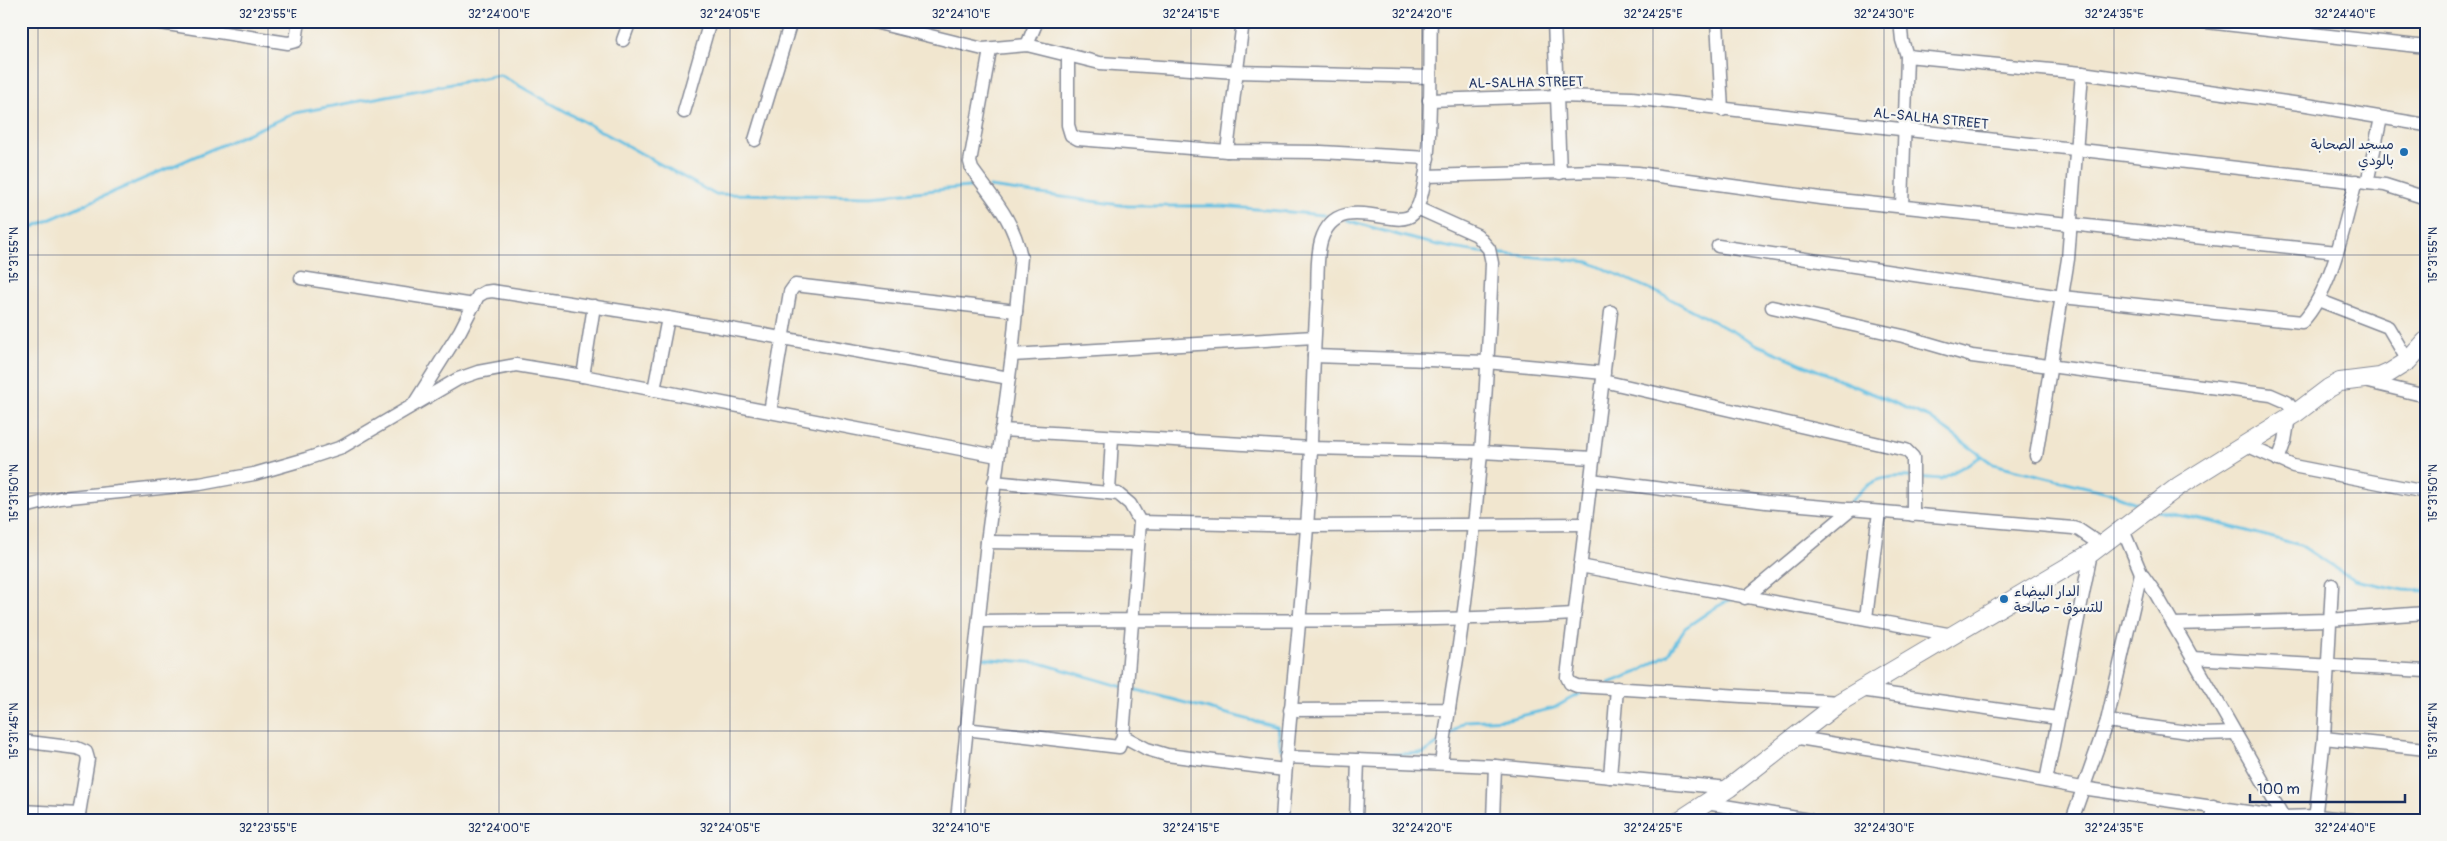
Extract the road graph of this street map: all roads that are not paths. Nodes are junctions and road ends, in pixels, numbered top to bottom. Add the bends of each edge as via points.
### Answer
1 (148, 21) edge
2 (299, 21) edge
3 (630, 21) edge
4 (710, 21) edge
5 (791, 21) edge
6 (870, 21) edge
7 (1037, 21) edge
8 (1243, 21) edge
9 (1431, 21) edge
10 (1554, 21) edge
11 (1717, 21) edge
12 (1900, 21) edge
13 (2198, 21) edge
14 (165, 22) edge
15 (2203, 22) edge
16 (900, 25) edge
17 (623, 40) dead end
18 (1027, 45) junction
19 (2426, 47) edge
20 (990, 50) junction
21 (1068, 56) junction
22 (1907, 56) junction
23 (1236, 72) junction
24 (2082, 73) junction
25 (1429, 77) junction
26 (1558, 96) junction
27 (1429, 100) junction
28 (1722, 110) junction
29 (684, 112) dead end
30 (2381, 118) junction
31 (2426, 126) edge
32 (1906, 130) junction
33 (755, 140) dead end
34 (2077, 149) junction
35 (1227, 151) junction
36 (1428, 158) junction
37 (1560, 172) junction
38 (1426, 176) junction
39 (2361, 182) junction
40 (2426, 198) edge
41 (1902, 206) junction
42 (1417, 208) junction
43 (2071, 226) junction
44 (1718, 246) dead end
45 (2337, 252) junction
46 (301, 278) dead end
47 (2062, 297) junction
48 (2318, 300) junction
49 (474, 305) junction
50 (594, 306) junction
51 (1772, 307) dead end
52 (1016, 311) junction
53 (1610, 312) dead end
54 (668, 318) junction
55 (1314, 337) junction
56 (782, 338) junction
57 (2426, 341) edge
58 (1012, 355) junction
59 (1314, 356) junction
60 (2408, 361) junction
61 (1486, 362) junction
62 (2052, 367) junction
63 (583, 376) junction
64 (1603, 377) junction
65 (1009, 378) junction
66 (2357, 379) junction
67 (654, 390) junction
68 (2426, 396) edge
69 (412, 406) junction
70 (770, 412) junction
71 (2292, 415) junction
72 (1001, 430) junction
73 (1112, 438) junction
74 (2246, 445) junction
75 (1311, 448) junction
76 (1481, 452) junction
77 (997, 456) junction
78 (2036, 456) dead end
79 (1593, 458) junction
80 (2278, 460) junction
81 (1591, 480) junction
82 (994, 482) junction
83 (1109, 492) junction
84 (2426, 492) edge
85 (21, 508) edge
86 (1852, 509) junction
87 (1879, 512) junction
88 (1913, 514) junction
89 (1140, 522) junction
90 (1585, 524) junction
91 (1308, 526) junction
92 (1476, 526) junction
93 (2122, 530) junction
94 (986, 542) junction
95 (1138, 544) junction
96 (2096, 549) junction
97 (1580, 566) junction
98 (2141, 573) junction
99 (2332, 585) dead end
100 (1745, 598) junction
101 (2426, 612) edge
102 (1574, 614) junction
103 (1465, 617) junction
104 (1132, 618) junction
105 (1866, 618) junction
106 (2328, 620) junction
107 (980, 621) junction
108 (1300, 621) junction
109 (2173, 624) junction
110 (1953, 635) junction
111 (2192, 658) junction
112 (2327, 666) junction
113 (2426, 671) edge
114 (1617, 688) junction
115 (1861, 690) junction
116 (1840, 702) junction
117 (1449, 709) junction
118 (1290, 710) junction
119 (2057, 718) junction
120 (2107, 721) junction
121 (966, 729) junction
122 (2235, 733) junction
123 (1123, 736) junction
124 (1793, 737) junction
125 (2324, 738) junction
126 (21, 741) edge
127 (2426, 749) edge
128 (1358, 760) junction
129 (1441, 763) junction
130 (1286, 764) junction
131 (1495, 766) junction
132 (1610, 776) junction
133 (2046, 781) junction
134 (1729, 788) junction
135 (2082, 788) junction
136 (1706, 802) junction
137 (2213, 806) junction
138 (21, 811) edge
139 (78, 817) edge
140 (2284, 818) edge
141 (2316, 818) edge
142 (957, 820) edge
143 (1282, 820) edge
144 (1356, 820) edge
145 (1493, 820) edge
146 (1680, 820) edge
147 (1809, 820) edge
148 (2072, 820) edge
149 (2211, 820) edge
150 (2352, 820) edge

1 - 14 street
2 - 14 street via 294,43
3 - 17 street
4 - 29 street
5 - 33 street
6 - 16 street
7 - 18 street
8 - 23 street
9 - 25 street
10 - 26 street
11 - 28 street
12 - 22 street
13 - 15 street
15 - 19 street
16 - 20 street
18 - 20 street
18 - 21 street
20 - 52 street via 970,162 1015,234 1021,258
21 - 23 street via 1100,63
21 - 35 street via 1068,125 1071,135 1078,139
22 - 24 street
22 - 32 street
23 - 25 street
23 - 35 street
24 - 30 street
24 - 34 street
25 - 27 street
26 - 27 street, AL-SALHA STREET
26 - 28 street, AL-SALHA STREET via 1632,98
26 - 37 street
27 - 36 street
28 - 32 street, AL-SALHA STREET
30 - 31 street
30 - 39 street
32 - 34 street, AL-SALHA STREET
32 - 41 street
34 - 39 street, AL-SALHA STREET
34 - 43 street
35 - 36 street
36 - 38 street
37 - 38 street
37 - 41 street via 1638,173
38 - 42 street
39 - 40 street, AL-SALHA STREET via 2400,188
39 - 45 street
41 - 43 street
42 - 55 street via 1409,217 1400,218 1354,213 1334,222 1327,230 1320,247
42 - 61 street via 1477,234 1489,249 1492,263
43 - 45 street
43 - 47 street
44 - 47 street
45 - 48 street
46 - 49 street
47 - 48 street via 2297,322 2307,317
47 - 62 street
48 - 60 street via 2388,327
49 - 50 street via 478,296 492,291
49 - 69 street
50 - 54 street
50 - 63 street
51 - 62 street via 1903,336 1960,354
52 - 56 street via 799,284 790,292
52 - 58 street
53 - 64 street
54 - 56 street
54 - 67 street
55 - 58 street
55 - 59 street
56 - 65 street
56 - 70 street
57 - 60 street
58 - 65 street
59 - 61 street
59 - 75 street
60 - 66 street via 2380,377
61 - 64 street
61 - 76 street
62 - 71 street via 2271,395 2287,402
62 - 78 street
63 - 67 street
63 - 69 street via 529,366 506,366 458,379
64 - 79 street
64 - 88 street via 1906,450 1913,457
65 - 72 street
66 - 68 street
66 - 71 street via 2329,388
67 - 70 street
69 - 85 street via 342,447 254,474 200,484 60,498
70 - 77 street
71 - 74 street
71 - 80 street
72 - 73 street
72 - 77 street
73 - 75 street
73 - 83 street
74 - 80 street
74 - 93 street via 2157,501
75 - 76 street
75 - 91 street
76 - 79 street
76 - 92 street
77 - 82 street
79 - 81 street
80 - 84 street via 2327,474
81 - 86 street via 1766,502
81 - 90 street
82 - 83 street
82 - 94 street
83 - 89 street via 1124,498
86 - 87 street
86 - 100 street
87 - 88 street
87 - 105 street
88 - 96 street via 2073,528 2079,530
89 - 91 street
89 - 95 street
90 - 92 street
90 - 97 street
91 - 92 street
91 - 108 street
92 - 103 street
93 - 96 street
93 - 98 street
94 - 95 street
94 - 107 street
95 - 104 street
96 - 110 street
96 - 119 street
97 - 100 street
97 - 102 street
98 - 109 street
98 - 120 street
99 - 106 street
100 - 105 street
101 - 106 street
102 - 103 street
102 - 114 street via 1570,683
103 - 108 street
103 - 117 street
104 - 107 street
104 - 108 street
104 - 123 street
105 - 110 street
106 - 109 street
106 - 112 street
107 - 121 street
108 - 118 street
109 - 111 street
110 - 115 street
111 - 112 street
111 - 122 street
112 - 113 street
112 - 125 street
114 - 116 street
114 - 132 street
115 - 116 street
115 - 119 street
116 - 124 street
117 - 118 street
117 - 129 street
118 - 130 street
119 - 133 street
120 - 122 street via 2202,734
120 - 135 street
121 - 123 street via 1115,748 1122,743
121 - 142 street
122 - 140 street
123 - 130 street via 1167,755
124 - 133 street
124 - 134 street
125 - 127 street
125 - 141 street
126 - 139 street via 86,752 88,758
128 - 129 street
128 - 130 street
128 - 144 street
129 - 131 street
130 - 143 street
131 - 132 street
131 - 145 street
132 - 134 street
133 - 135 street
134 - 136 street
135 - 137 street
135 - 148 street
136 - 146 street
136 - 147 street
137 - 140 street
137 - 149 street
138 - 139 street
140 - 141 street
141 - 150 street

